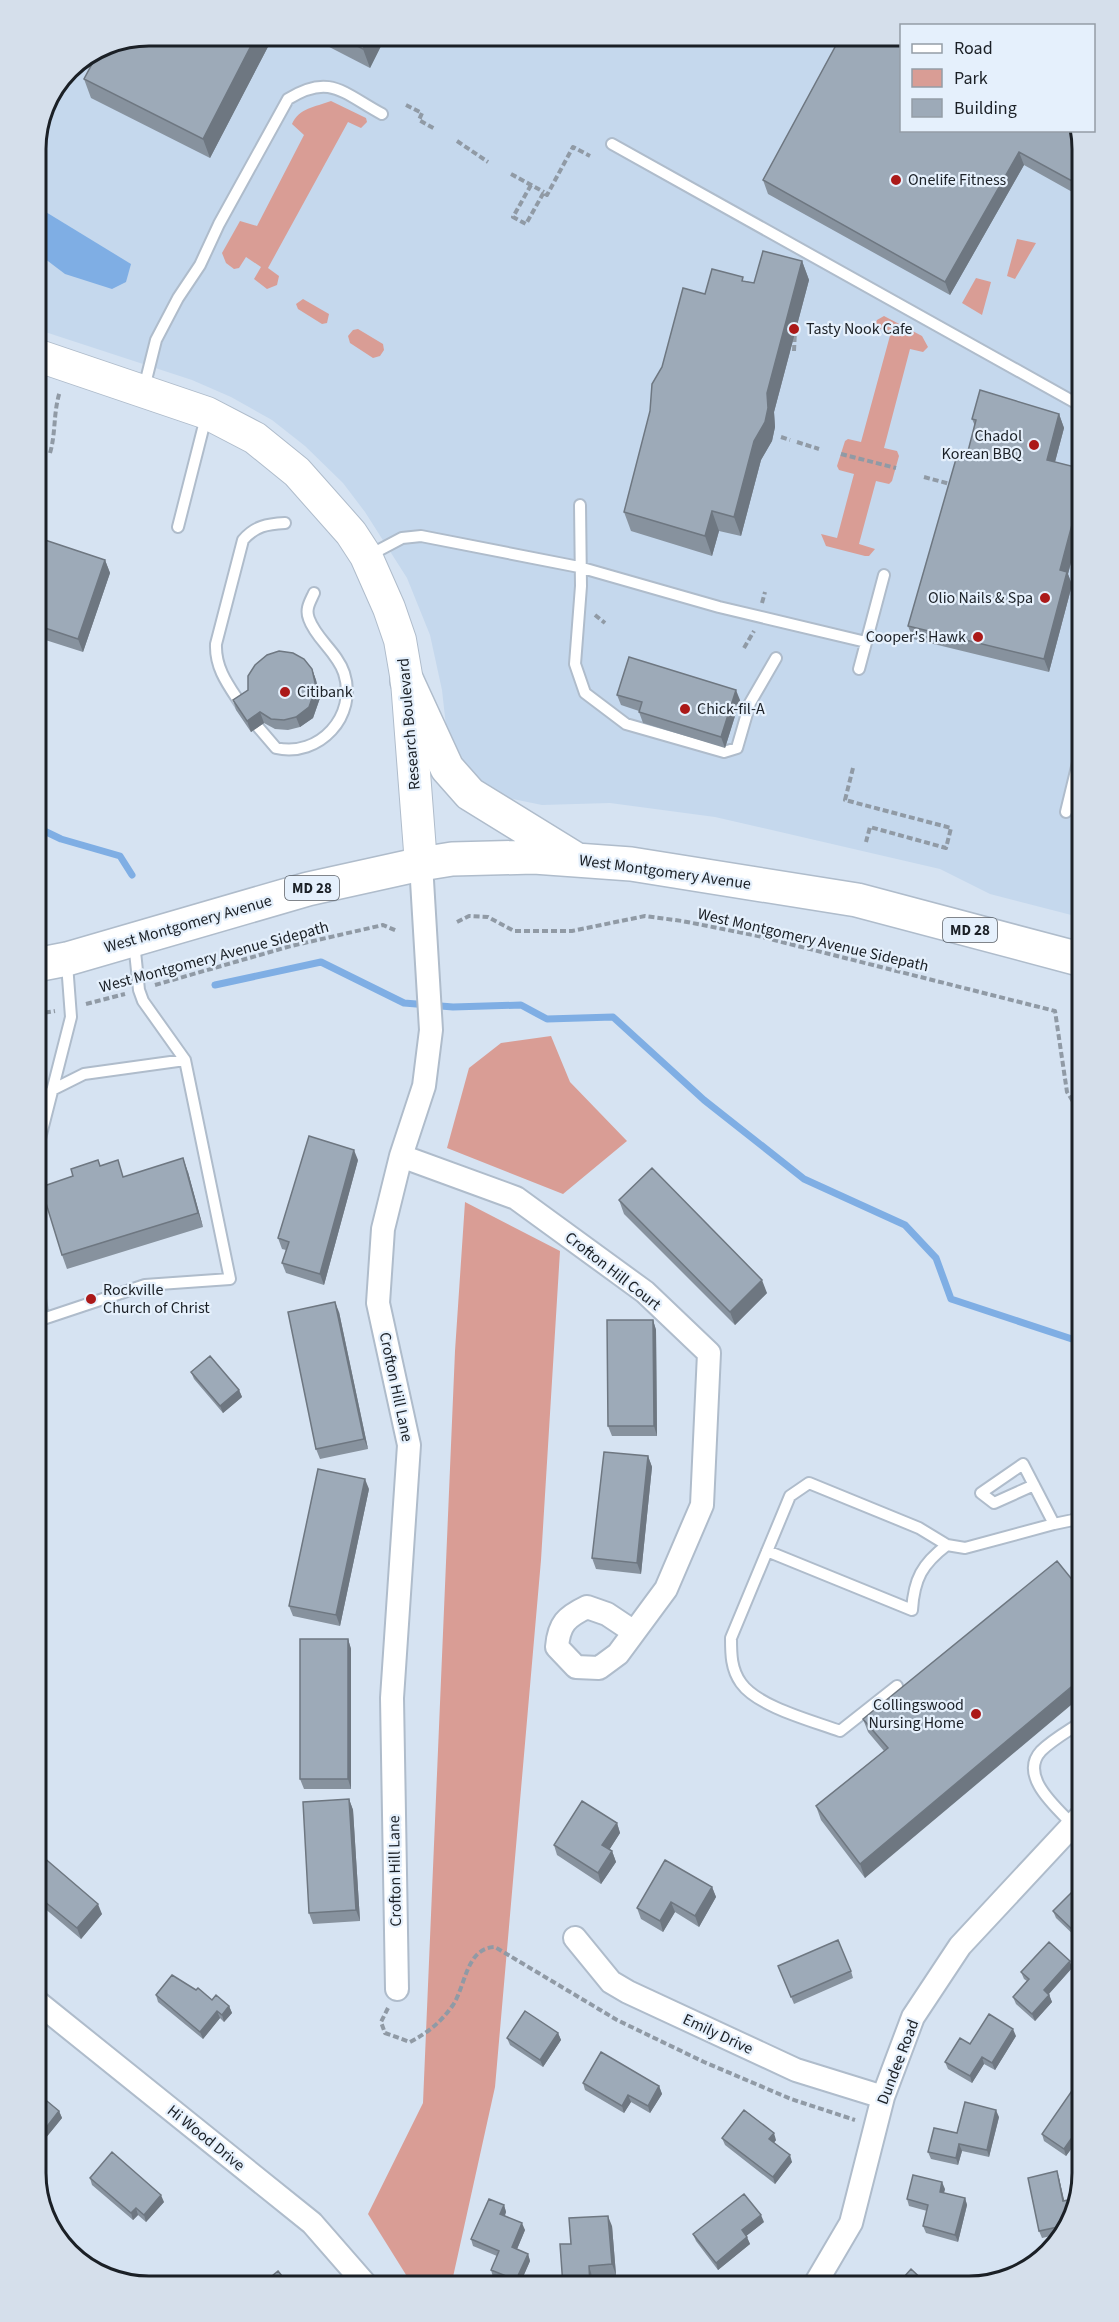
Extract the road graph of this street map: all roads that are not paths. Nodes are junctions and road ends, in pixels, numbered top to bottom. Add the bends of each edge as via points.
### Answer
1 (382, 114) dead end
2 (612, 144) dead end
3 (47, 359) edge
4 (143, 391) junction
5 (1072, 401) edge
6 (207, 413) junction
7 (580, 505) dead end
8 (285, 523) dead end
9 (178, 527) dead end
10 (366, 556) junction
11 (579, 567) junction
12 (884, 575) dead end
13 (314, 593) dead end
14 (866, 642) junction
15 (776, 658) dead end
16 (859, 669) dead end
17 (407, 681) junction
18 (242, 706) edge
19 (258, 727) edge
20 (1072, 787) edge
21 (1066, 812) dead end
22 (575, 859) junction
23 (421, 864) junction
24 (133, 940) junction
25 (1072, 957) edge
26 (51, 962) edge
27 (185, 1060) junction
28 (52, 1090) junction
29 (47, 1112) edge
30 (401, 1156) junction
31 (46, 1318) edge
32 (1034, 1485) junction
33 (1072, 1520) edge
34 (1054, 1524) junction
35 (946, 1545) junction
36 (767, 1551) junction
37 (634, 1632) dead end
38 (897, 1686) dead end
39 (1072, 1729) edge
40 (1072, 1815) edge
41 (1072, 1825) edge
42 (575, 1938) dead end
43 (397, 1989) road end
44 (46, 2009) edge
45 (883, 2097) junction
46 (358, 2275) edge
47 (820, 2276) edge

1 - 4 lane via 330,85 307,87 288,99 156,340
2 - 5 lane
3 - 4 street, Research Boulevard
4 - 6 street, Research Boulevard
6 - 9 lane
6 - 10 street, Research Boulevard via 255,438 297,472 351,533
7 - 11 lane
8 - 18 lane via 264,524 243,540 216,644 221,674
10 - 11 lane via 402,538 421,536
10 - 17 street, Research Boulevard via 400,640
11 - 14 lane via 719,607
11 - 15 lane via 575,664 585,693 626,724 724,752 737,748 750,703
12 - 14 lane
13 - 19 lane via 307,610 309,621 335,655 347,688 338,722 317,744 300,751 276,748
14 - 16 lane
17 - 22 main road via 447,768 470,794
17 - 23 street, Research Boulevard
20 - 21 lane
22 - 23 main road, West Montgomery Avenue / MD 28 via 452,859
22 - 25 main road, West Montgomery Avenue / MD 28 via 631,864 857,900
23 - 24 main road, West Montgomery Avenue / MD 28 via 308,889
23 - 30 street, Crofton Hill Lane via 431,1030 424,1086
24 - 26 main road, West Montgomery Avenue / MD 28
24 - 27 lane via 143,1001
26 - 28 lane via 72,1008
27 - 28 lane via 84,1074
27 - 31 lane via 230,1279 145,1285
28 - 29 lane
30 - 37 street, Crofton Hill Court via 516,1198 645,1292 708,1353 702,1505 666,1589
30 - 43 street, Crofton Hill Lane via 383,1229 378,1302 409,1445 392,1698
32 - 32 lane via 1023,1464 981,1492 994,1503
32 - 34 lane
33 - 34 lane
34 - 35 lane via 965,1548
35 - 36 lane via 918,1528 809,1484 790,1496
35 - 36 lane via 921,1571 914,1587 912,1610
36 - 38 lane via 731,1638 731,1660 741,1683 765,1702 840,1731
39 - 40 lane via 1040,1752 1034,1767 1037,1783 1049,1801
41 - 45 street, Dundee Road via 960,1946 913,2017
42 - 45 street, Emily Drive via 611,1982 628,1992 796,2070
44 - 46 street, Hi Wood Drive via 312,2223
45 - 47 street, Dundee Road via 851,2223

